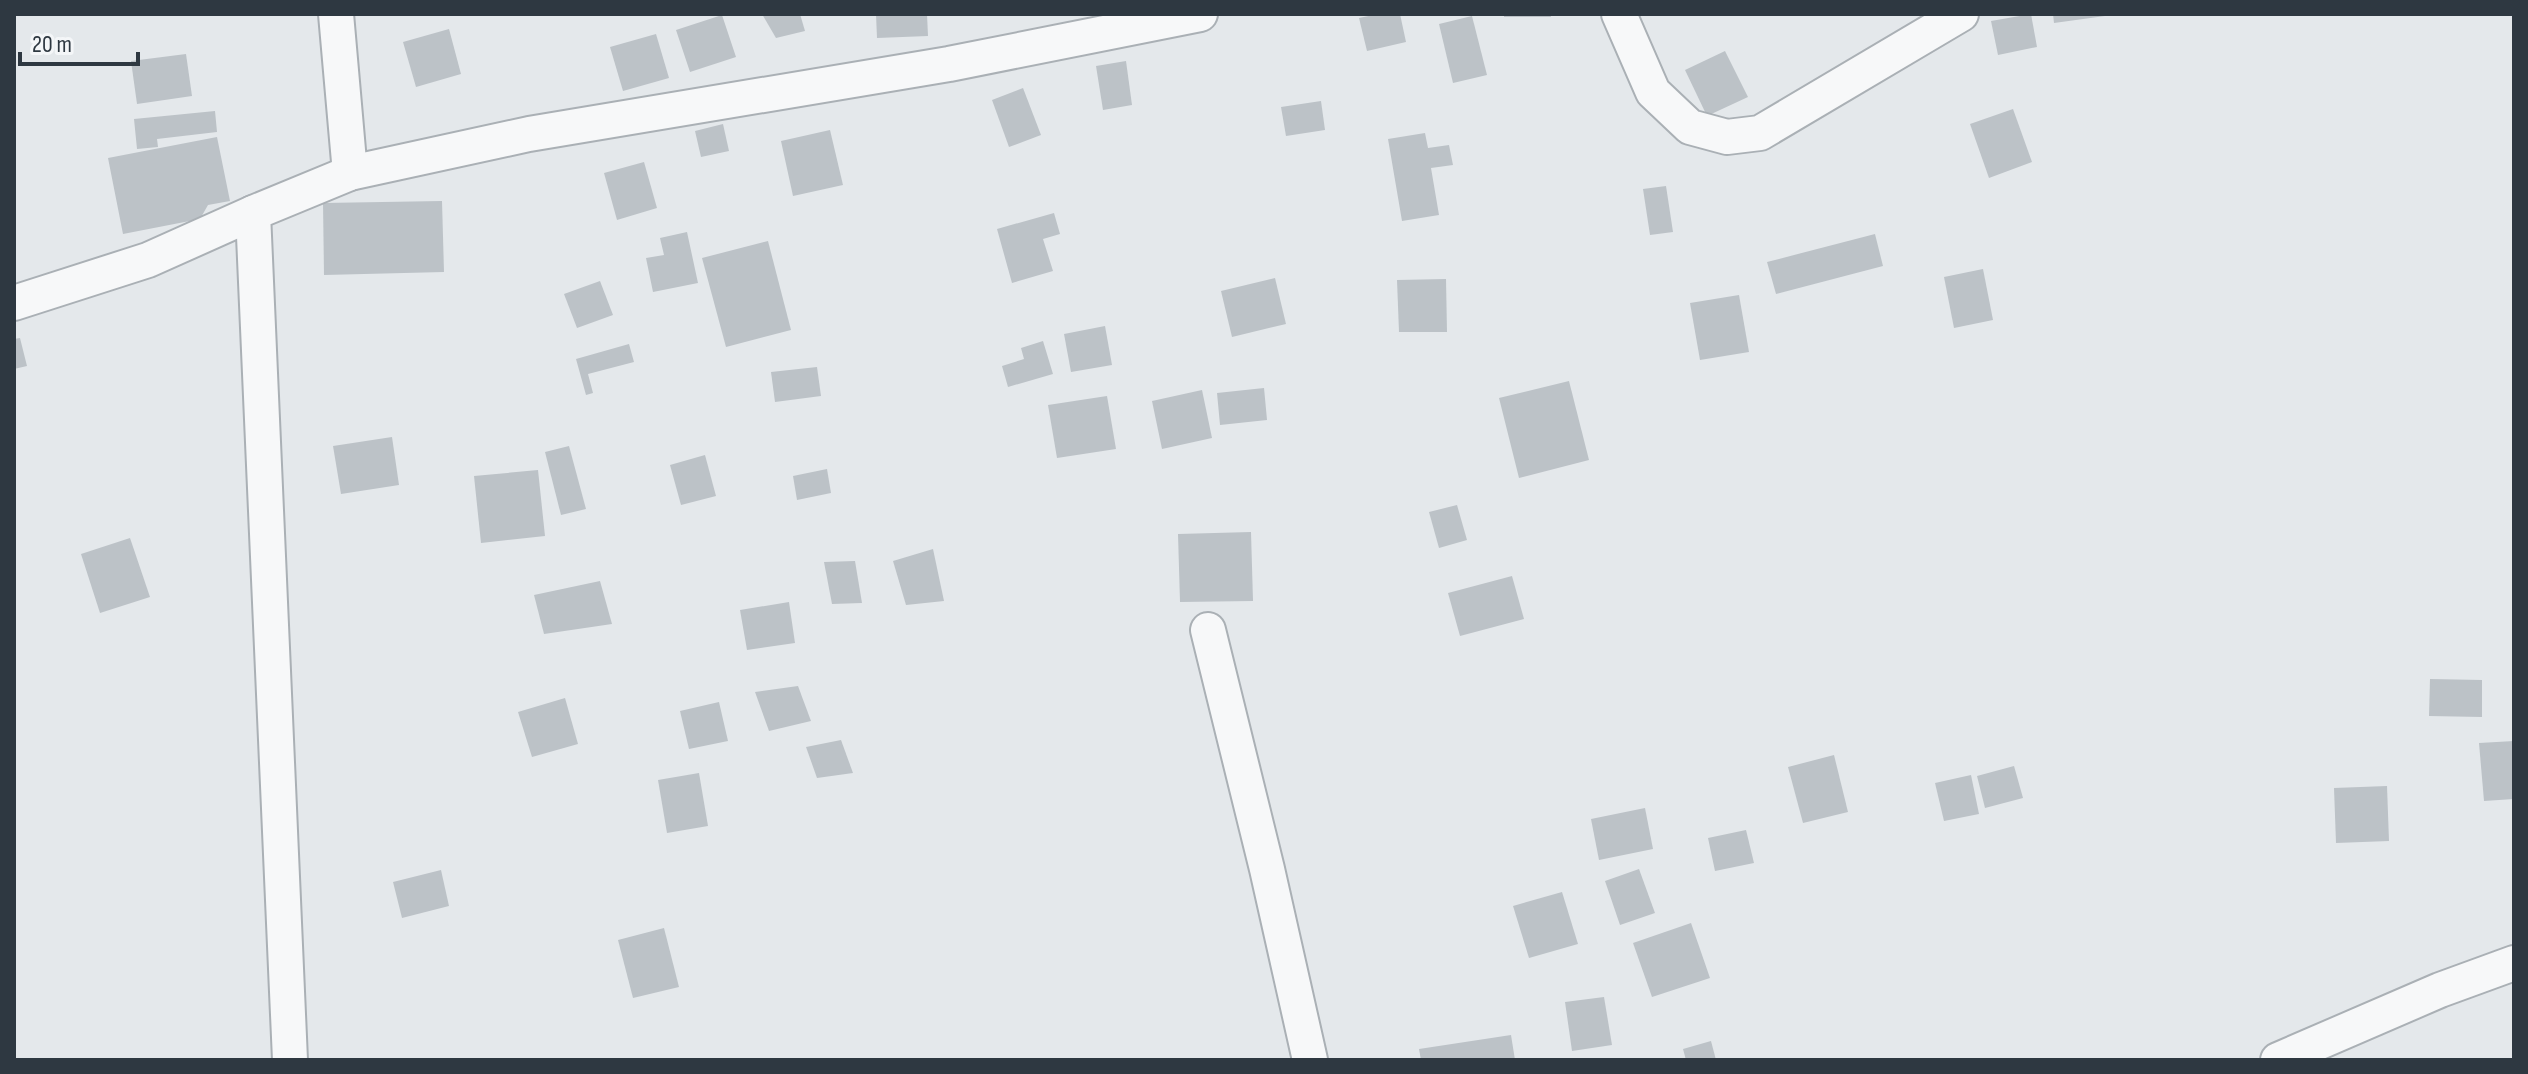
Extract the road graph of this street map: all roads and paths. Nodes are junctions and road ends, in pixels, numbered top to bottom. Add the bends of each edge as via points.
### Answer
1 (336, 14) edge
2 (1200, 14) edge
3 (1619, 14) edge
4 (1961, 14) edge
5 (350, 173) junction
6 (253, 213) junction
7 (14, 303) edge
8 (1208, 630) dead end
9 (2514, 963) edge
10 (290, 1060) edge
11 (1310, 1060) edge
12 (2278, 1060) edge

1 - 5 street
2 - 5 street via 949,64 529,134
3 - 4 street via 1653,92 1690,127 1727,137 1760,133
5 - 6 street
6 - 7 street via 148,260
6 - 10 street
8 - 11 street
9 - 12 street

